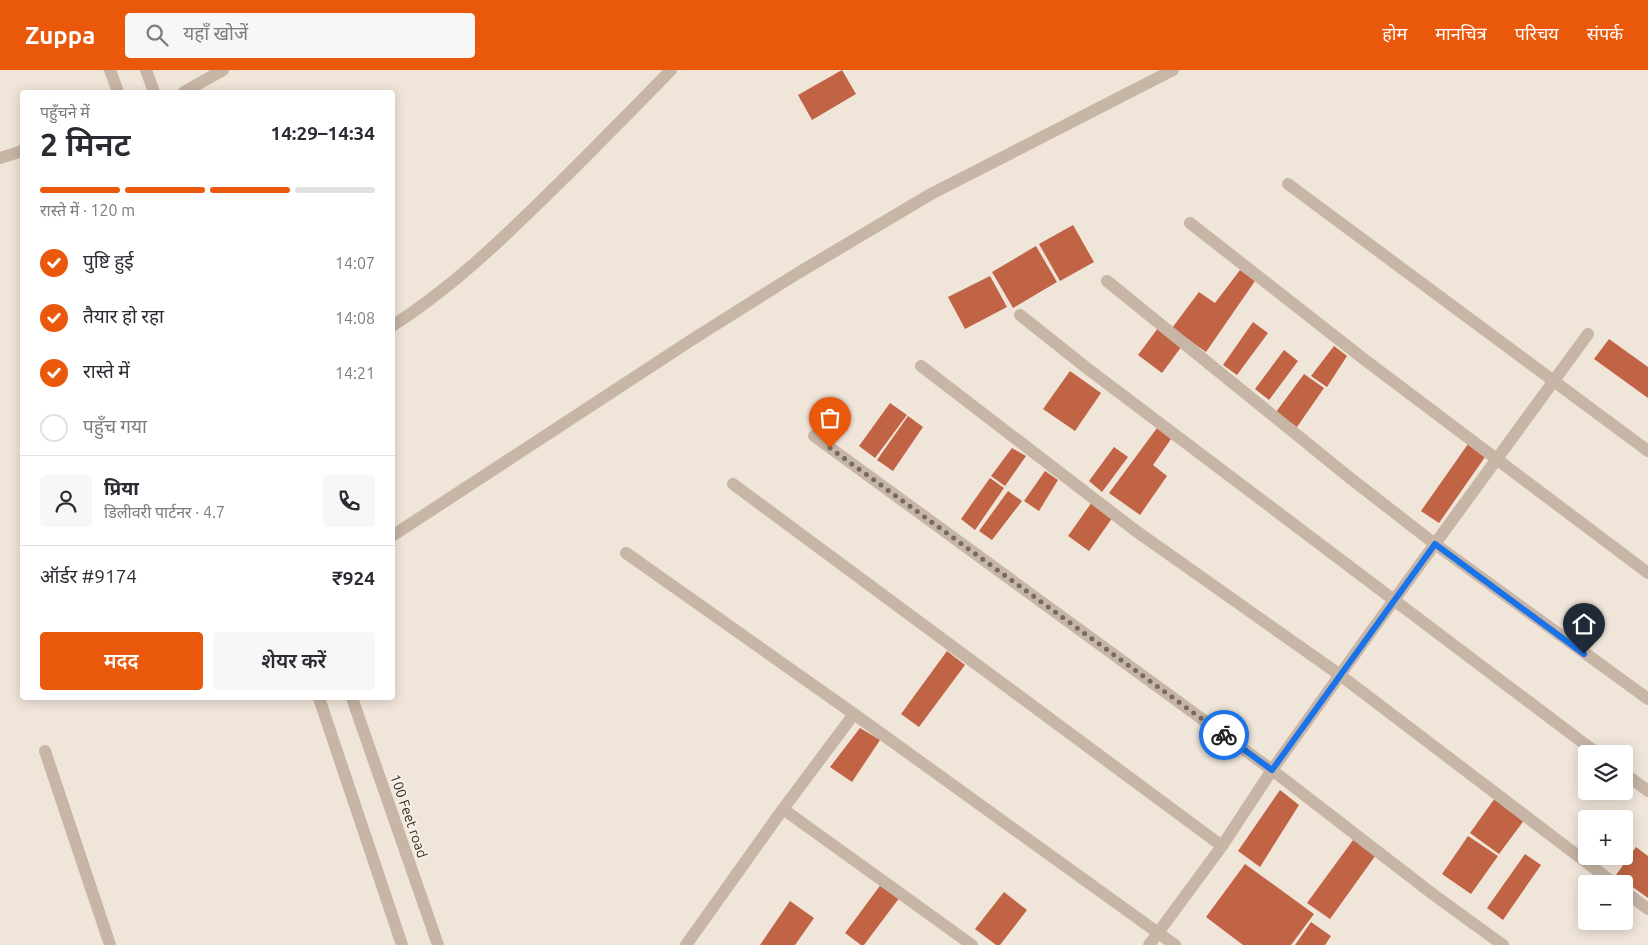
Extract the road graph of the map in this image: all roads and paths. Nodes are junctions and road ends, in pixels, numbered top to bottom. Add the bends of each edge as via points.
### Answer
1 (110, 70) edge
2 (146, 70) edge
3 (223, 70) edge
4 (671, 70) edge
5 (1173, 70) edge
6 (117, 90) edge
7 (153, 90) edge
8 (188, 90) edge
9 (20, 152) edge
10 (0, 158) edge
11 (1288, 184) dead end
12 (1190, 223) dead end
13 (1107, 281) dead end
14 (1020, 315) dead end
15 (395, 324) edge
16 (1588, 334) dead end
17 (920, 366) dead end
18 (1554, 382) junction
19 (814, 436) dead end
20 (1648, 451) edge
21 (1497, 459) junction
22 (733, 484) dead end
23 (395, 534) edge
24 (1435, 544) junction
25 (626, 553) dead end
26 (1648, 573) edge
27 (1394, 600) junction
28 (1340, 675) junction
29 (1648, 699) edge
30 (320, 700) edge
31 (353, 700) edge
32 (854, 714) junction
33 (1586, 745) edge
34 (45, 751) dead end
35 (1272, 770) junction
36 (1633, 780) edge
37 (1648, 791) edge
38 (783, 809) junction
39 (1222, 846) junction
40 (1603, 875) edge
41 (1633, 898) edge
42 (1648, 909) edge
43 (1157, 932) junction
44 (110, 945) edge
45 (402, 945) edge
46 (438, 945) edge
47 (686, 945) edge
48 (972, 945) edge
49 (1149, 945) edge
50 (1175, 945) edge
51 (1503, 945) edge

1 - 6 street
2 - 7 street
3 - 8 street
4 - 15 street via 493,248
5 - 23 street via 931,194 798,273
9 - 10 street
11 - 18 street
12 - 21 street
13 - 24 street
14 - 27 street
16 - 18 street
17 - 28 street via 1136,531
18 - 20 street
18 - 21 street
19 - 35 street
21 - 24 street
21 - 26 street
22 - 39 street
24 - 27 street
24 - 29 street
25 - 32 street
27 - 28 street
27 - 33 street
28 - 35 street
28 - 40 street
30 - 45 street
31 - 46 street, 100 Feet road
32 - 38 street
32 - 43 street
34 - 44 street
35 - 39 street
35 - 51 street
36 - 37 street
38 - 47 street
38 - 48 street
39 - 43 street
41 - 42 street
43 - 49 street
43 - 50 street

